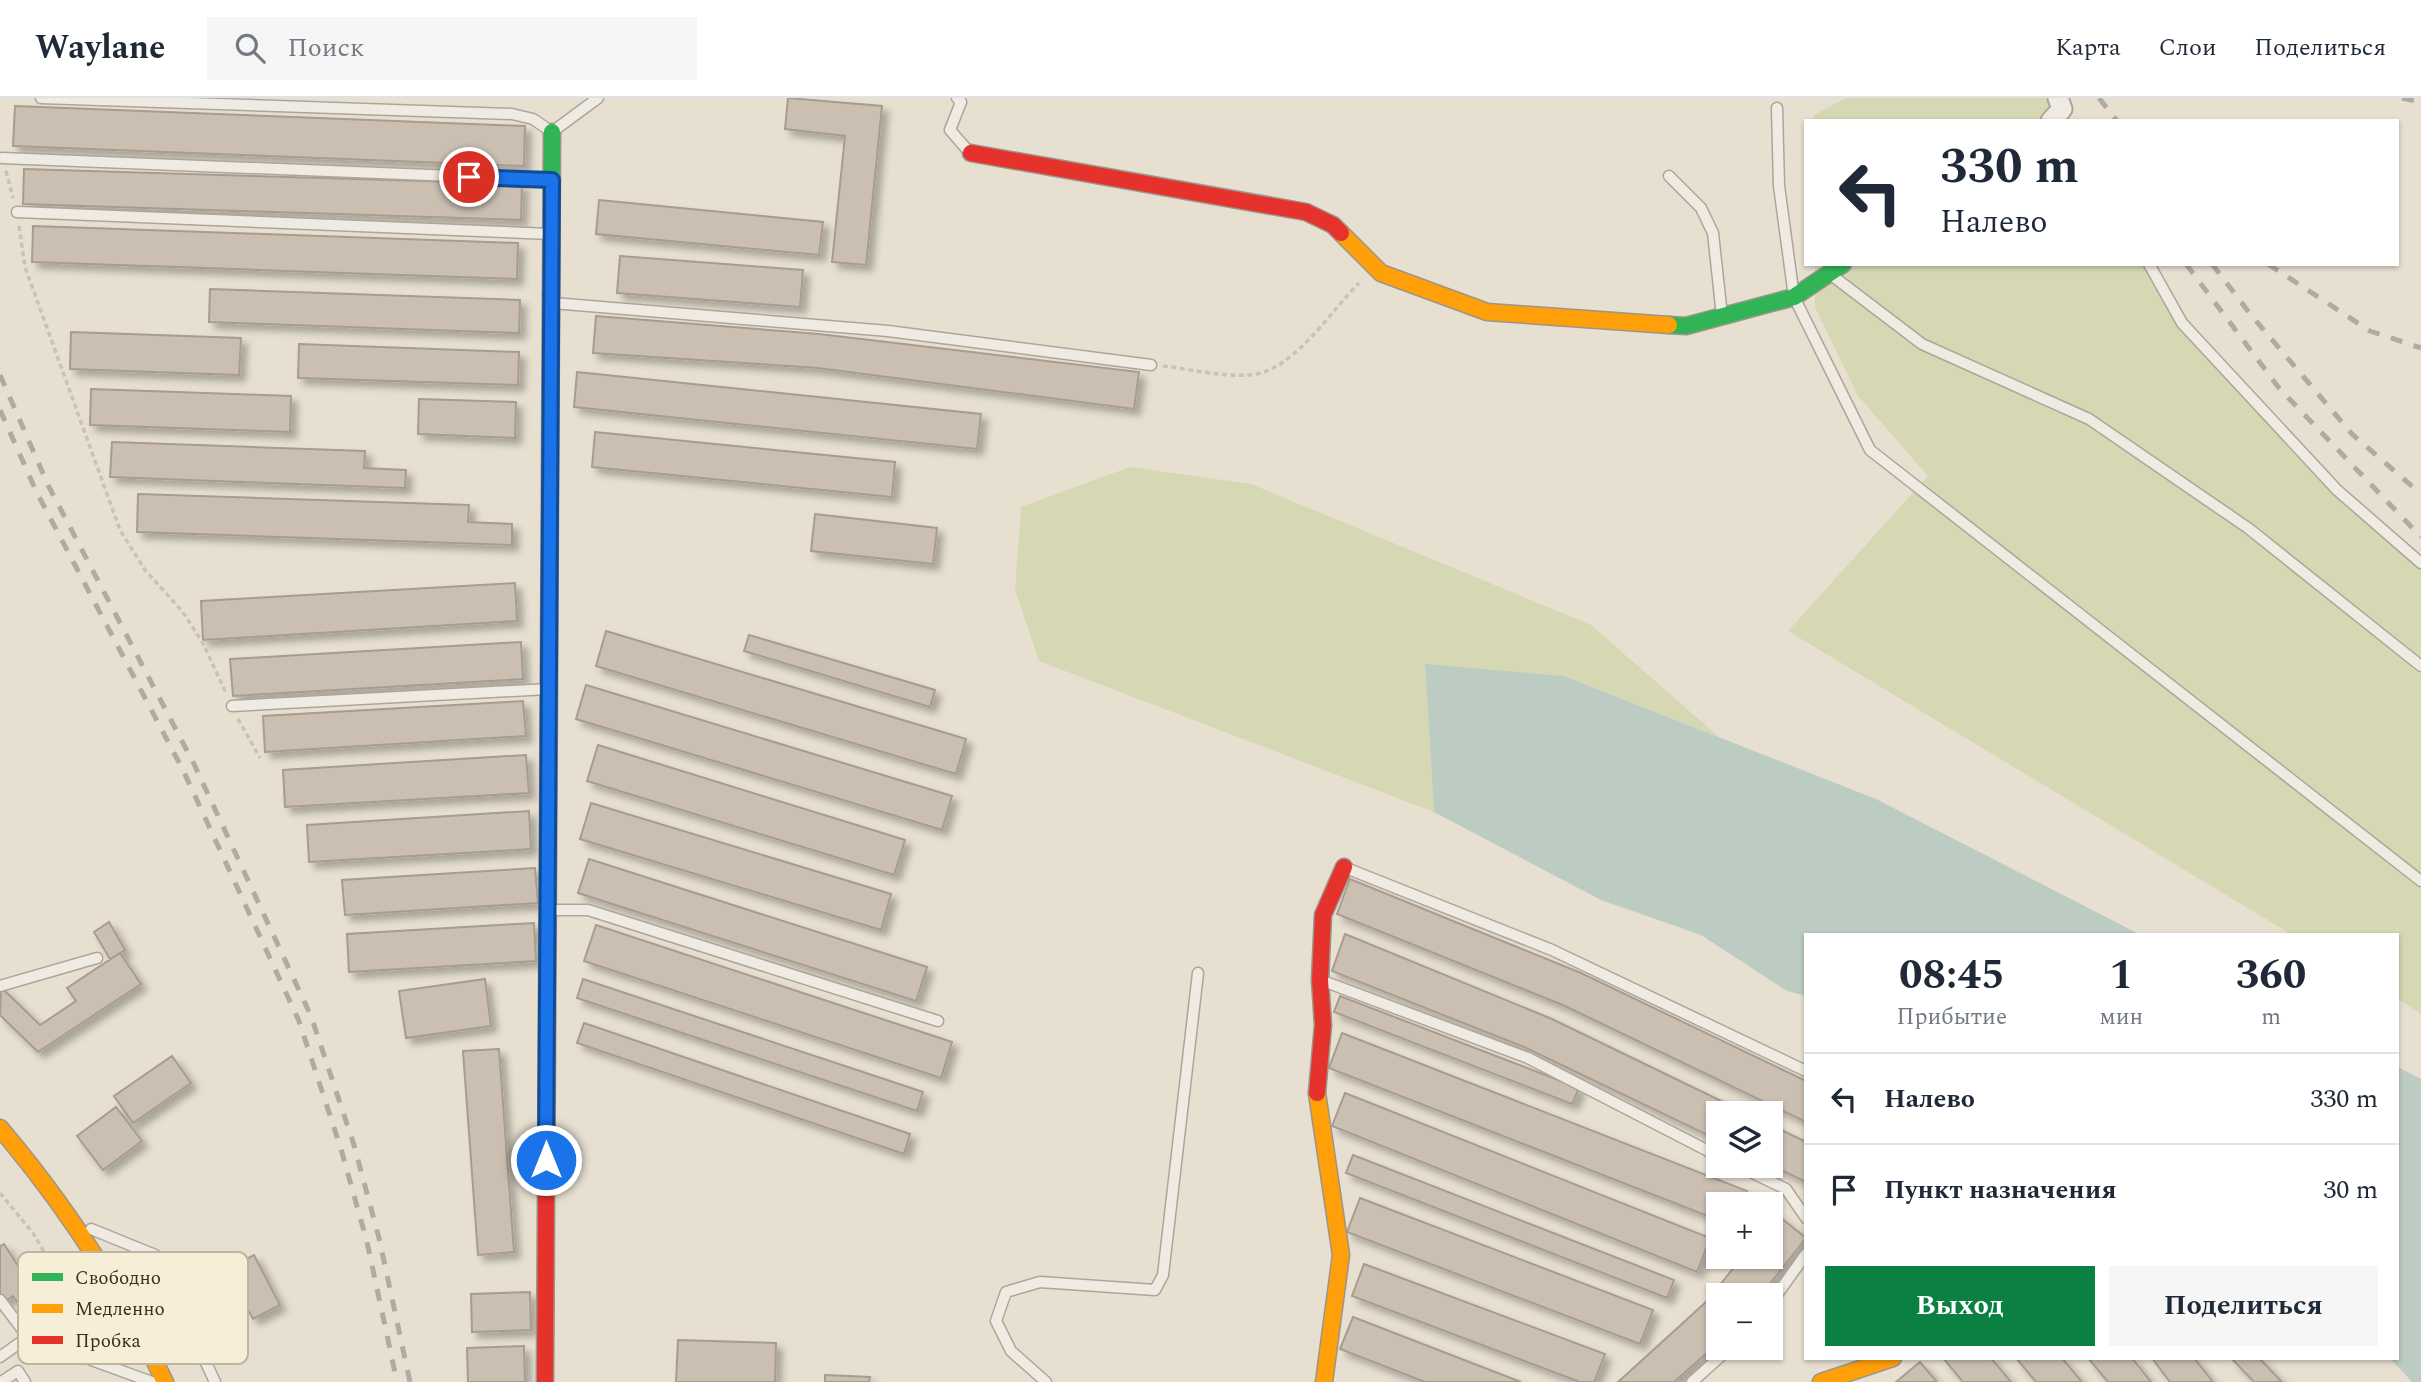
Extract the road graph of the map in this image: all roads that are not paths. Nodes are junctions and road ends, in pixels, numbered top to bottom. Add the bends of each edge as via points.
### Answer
1 (41, 98) edge
2 (598, 98) edge
3 (957, 98) edge
4 (1777, 108) dead end
5 (552, 132) junction
6 (971, 153) joint
7 (2, 158) road end
8 (1669, 176) dead end
9 (552, 180) junction
10 (17, 212) road end
11 (552, 234) junction
12 (2150, 266) edge
13 (1837, 269) edge
14 (1794, 298) junction
15 (551, 303) junction
16 (1722, 316) junction
17 (1151, 365) road end
18 (2421, 563) edge
19 (2421, 666) edge
20 (549, 688) junction
21 (232, 706) road end
22 (1344, 867) joint
23 (2421, 881) edge
24 (548, 910) junction
25 (97, 958) dead end
26 (1198, 973) dead end
27 (1320, 980) junction
28 (0, 986) edge
29 (938, 1021) dead end
30 (1804, 1070) edge
31 (0, 1128) edge
32 (1706, 1150) edge
33 (1763, 1178) edge
34 (1804, 1215) edge
35 (74, 1222) junction
36 (93, 1252) edge
37 (148, 1252) edge
38 (1804, 1257) edge
39 (1783, 1286) edge
40 (0, 1300) edge
41 (18, 1324) edge
42 (18, 1344) edge
43 (0, 1357) edge
44 (1717, 1360) edge
45 (1887, 1360) edge
46 (102, 1364) edge
47 (156, 1364) edge
48 (206, 1364) edge
49 (1, 1382) edge
50 (25, 1382) edge
51 (152, 1382) edge
52 (165, 1382) edge
53 (215, 1382) edge
54 (545, 1382) edge
55 (1046, 1382) edge
56 (1324, 1382) edge
57 (1692, 1382) edge
58 (1821, 1382) edge

1 - 5 lane via 512,114 533,119
2 - 5 lane
3 - 6 lane via 961,102 950,130
4 - 14 lane via 1779,186
5 - 9 main road
6 - 16 main road via 1306,212 1333,225 1381,273 1487,312 1686,326
7 - 9 lane
8 - 16 lane via 1701,208 1713,233
9 - 11 main road
10 - 11 lane
11 - 15 main road
12 - 18 lane via 2182,323 2337,490
13 - 14 main road
13 - 19 lane via 1922,344 2089,419 2248,528
14 - 16 main road
14 - 23 lane via 1870,450
15 - 17 lane via 888,331
15 - 20 main road
20 - 21 lane
20 - 24 main road
22 - 27 main road via 1323,915
22 - 30 lane via 1552,950
24 - 29 lane via 587,911
24 - 54 main road
25 - 28 lane
26 - 55 lane via 1163,1275 1155,1290 1040,1282 1006,1292 996,1321 1011,1351
27 - 32 lane via 1528,1058
27 - 56 main road via 1317,1096 1341,1255
31 - 35 main road
33 - 34 lane via 1786,1189
35 - 36 main road
35 - 37 lane
38 - 39 lane
40 - 41 lane
42 - 43 lane
44 - 57 lane
45 - 58 main road
46 - 51 lane
47 - 52 main road
48 - 53 lane
49 - 50 lane via 18,1371

